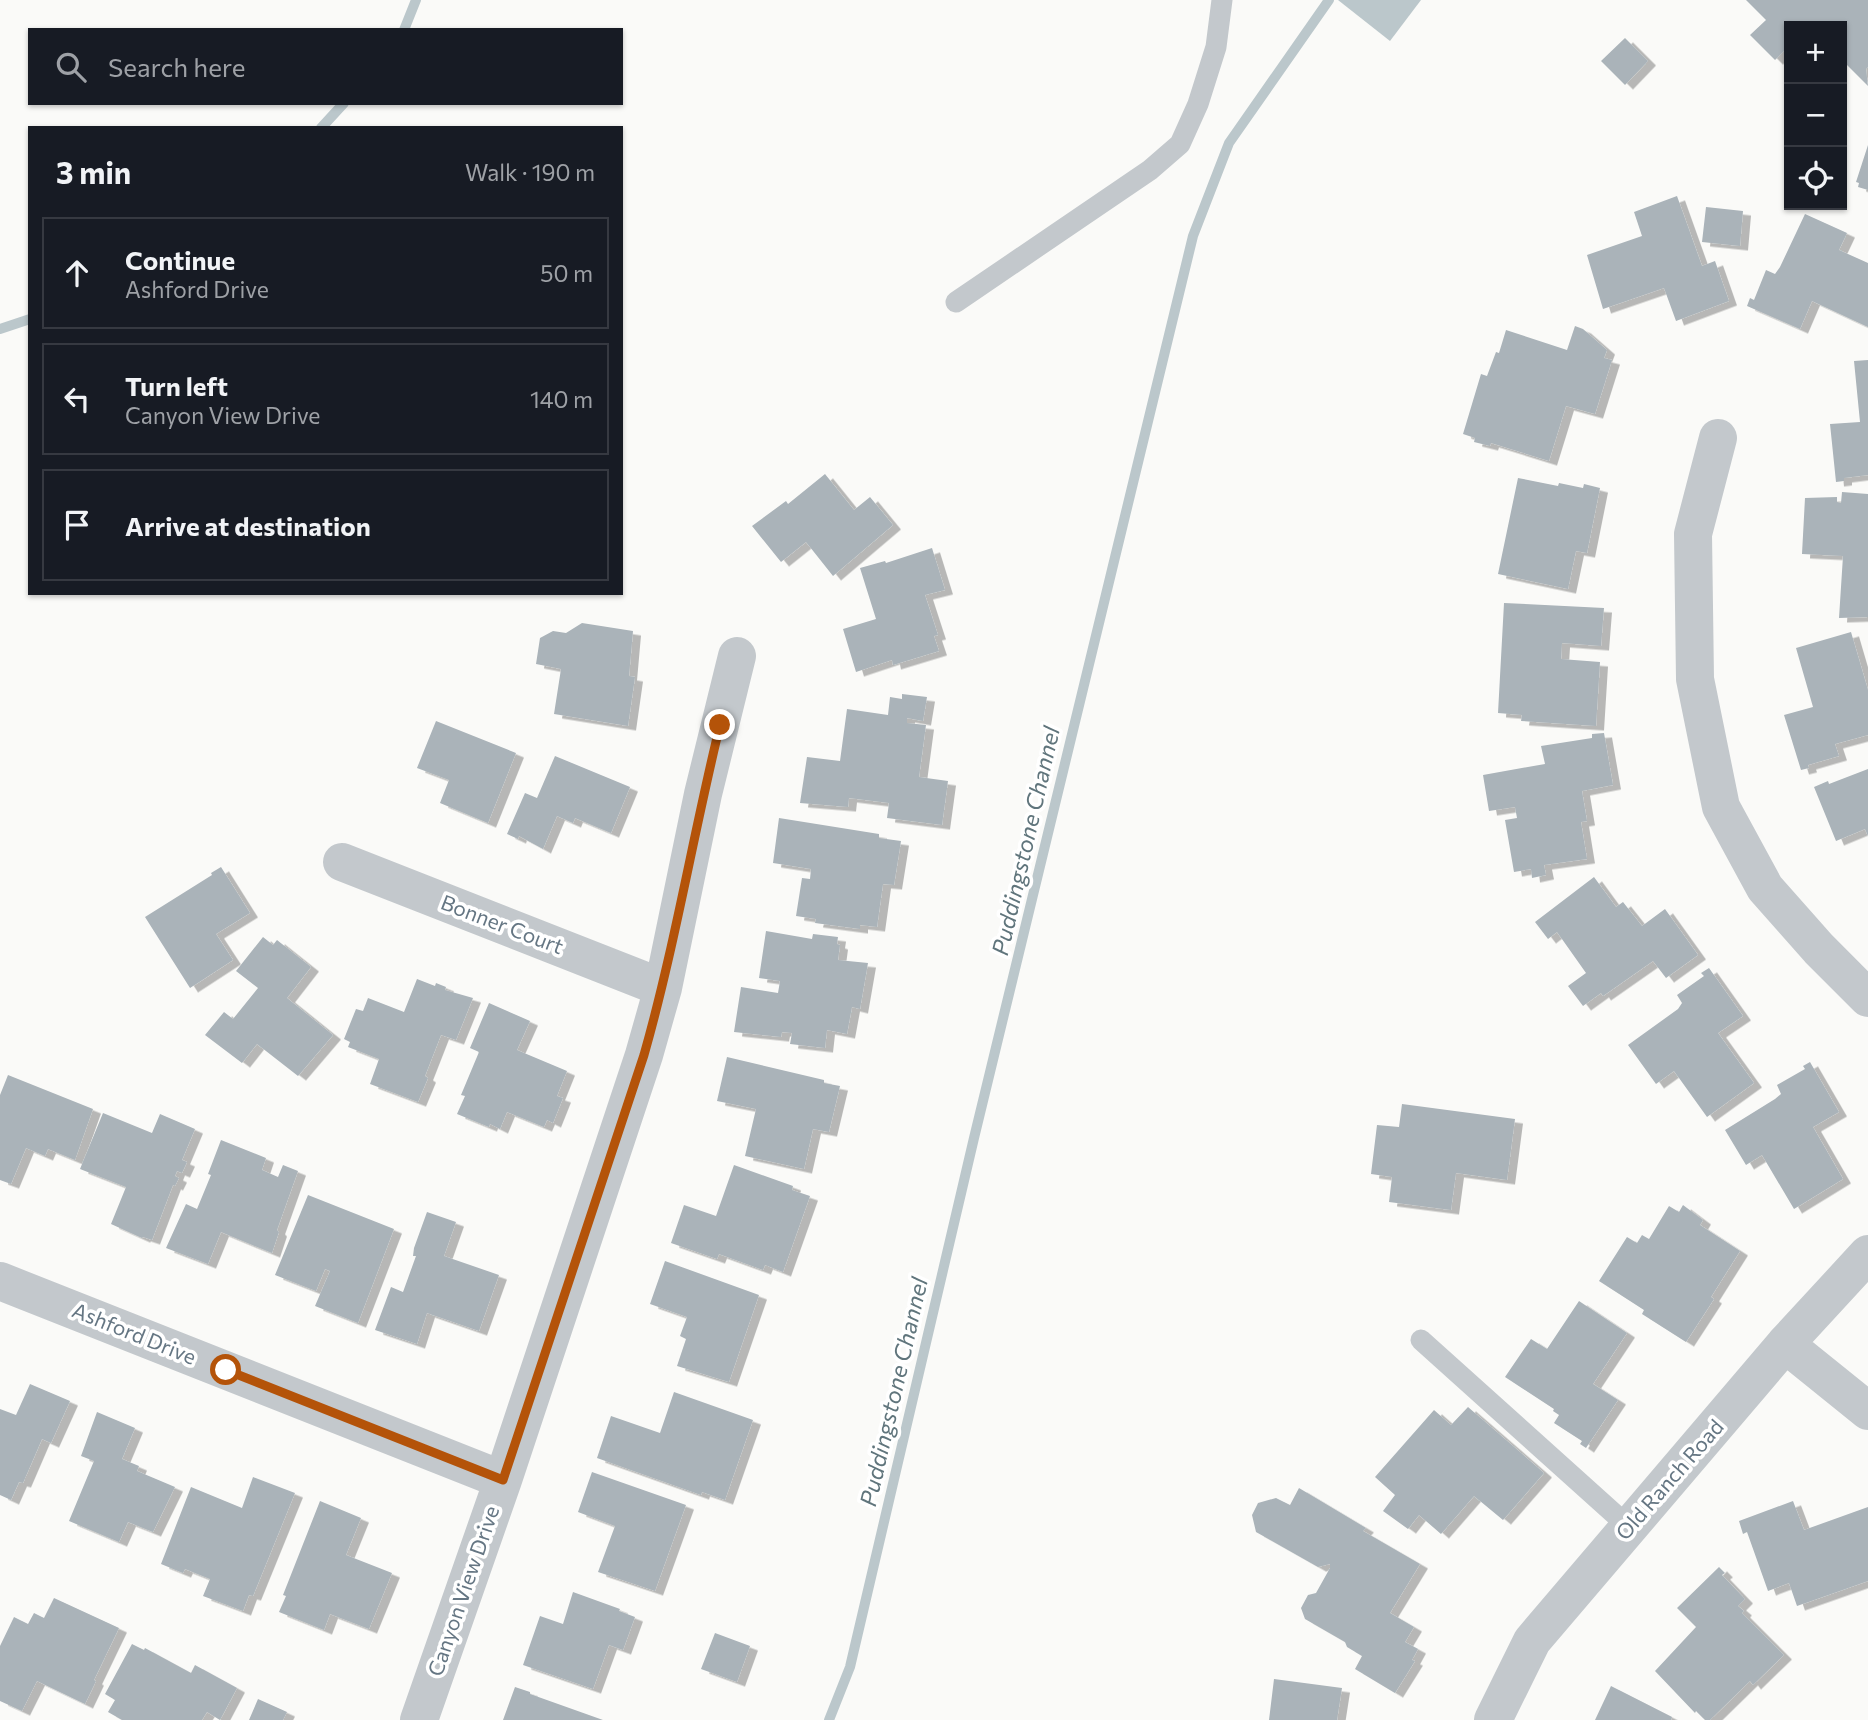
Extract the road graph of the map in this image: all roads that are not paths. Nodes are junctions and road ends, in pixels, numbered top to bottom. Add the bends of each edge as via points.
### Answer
1 (1222, 0) edge
2 (956, 302) dead end
3 (1718, 438) dead end
4 (737, 656) dead end
5 (342, 862) dead end
6 (663, 988) junction
7 (1868, 998) edge
8 (1868, 1254) edge
9 (0, 1281) edge
10 (1421, 1339) dead end
11 (1785, 1345) junction
12 (1868, 1411) edge
13 (503, 1480) junction
14 (1629, 1527) junction
15 (419, 1720) edge
16 (1493, 1720) edge

1 - 2 lane via 1216,47 1180,144 1150,170
3 - 7 street via 1693,534 1695,679 1721,807 1765,888
4 - 6 street, Canyon View Drive
5 - 6 street, Bonner Court
6 - 13 street, Canyon View Drive
8 - 11 street, Old Ranch Road
9 - 13 street, Ashford Drive
10 - 14 lane
11 - 12 street
11 - 14 street, Old Ranch Road
13 - 15 street, Canyon View Drive
14 - 16 street, Old Ranch Road via 1532,1641

